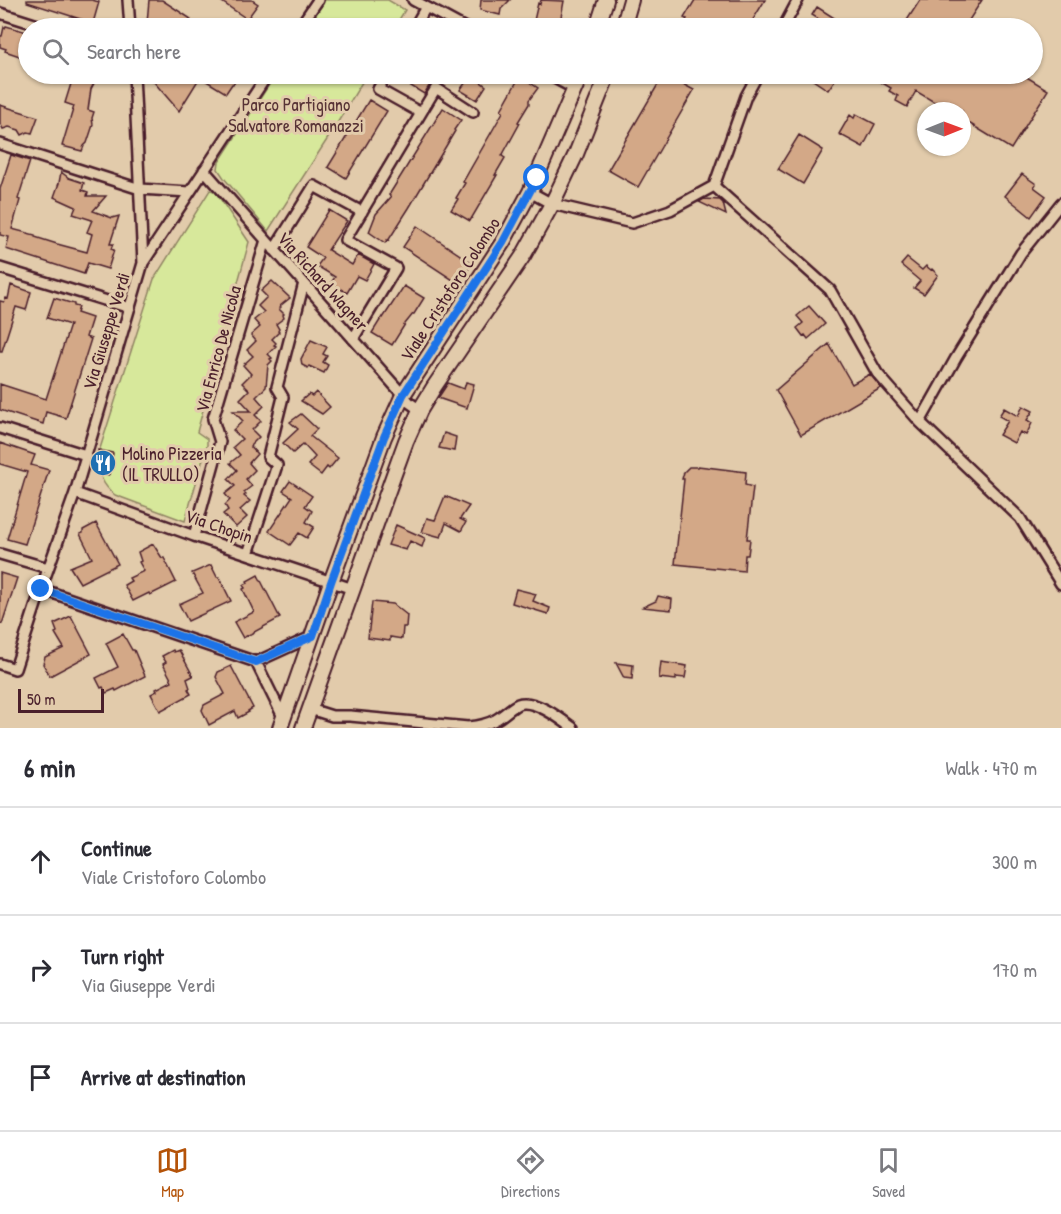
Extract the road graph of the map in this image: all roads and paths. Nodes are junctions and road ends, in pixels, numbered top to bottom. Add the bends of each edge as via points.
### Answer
1 (128, 0) edge
2 (318, 0) edge
3 (413, 0) edge
4 (606, 0) edge
5 (631, 0) edge
6 (798, 0) edge
7 (426, 8) junction
8 (0, 13) edge
9 (129, 18) edge
10 (305, 18) edge
11 (420, 18) edge
12 (446, 18) edge
13 (600, 18) edge
14 (625, 18) edge
15 (788, 18) edge
16 (18, 19) edge
17 (135, 84) edge
18 (261, 84) edge
19 (381, 84) edge
20 (566, 84) edge
21 (577, 84) edge
22 (604, 84) edge
23 (753, 84) edge
24 (575, 89) junction
25 (473, 112) dead end
26 (421, 113) junction
27 (0, 144) edge
28 (204, 171) junction
29 (714, 186) junction
30 (140, 189) junction
31 (189, 192) junction
32 (530, 192) junction
33 (1061, 203) edge
34 (552, 204) junction
35 (362, 212) junction
36 (266, 240) junction
37 (274, 250) junction
38 (143, 262) junction
39 (0, 268) edge
40 (304, 283) junction
41 (130, 308) junction
42 (353, 339) junction
43 (403, 395) junction
44 (420, 410) junction
45 (920, 422) junction
46 (0, 428) edge
47 (86, 455) junction
48 (75, 493) junction
49 (194, 536) junction
50 (0, 554) edge
51 (248, 554) junction
52 (48, 568) junction
53 (331, 582) junction
54 (1061, 584) edge
55 (41, 589) junction
56 (353, 589) junction
57 (313, 636) junction
58 (256, 662) junction
59 (0, 664) edge
60 (310, 708) junction
61 (282, 723) edge
62 (303, 728) edge
63 (573, 728) edge

1 - 9 street
2 - 10 street
3 - 7 street
4 - 13 main road
5 - 14 main road
6 - 15 street
7 - 11 street
7 - 12 street
8 - 16 street
17 - 30 street, Via Giuseppe Verdi
18 - 28 street
19 - 26 street via 378,89
20 - 24 street
21 - 24 main road, Viale Cristoforo Colombo
22 - 34 main road
23 - 29 street
24 - 32 main road, Viale Cristoforo Colombo
25 - 26 street via 436,88
26 - 35 street
27 - 30 street
28 - 31 street
28 - 36 street, Via Richard Wagner
29 - 34 street via 670,210 632,223
29 - 45 street via 830,290 877,373
30 - 31 street
30 - 38 street, Via Giuseppe Verdi
31 - 38 street
32 - 34 street
32 - 43 main road, Viale Cristoforo Colombo via 503,242
33 - 45 street via 1015,263
34 - 44 main road via 523,256
35 - 37 street via 314,186
35 - 42 street via 345,240 396,268
36 - 37 street, Via Richard Wagner
36 - 49 street, Via Enrico De Nicola via 213,419 220,442
37 - 40 street, Via Richard Wagner
38 - 41 street, Via Giuseppe Verdi
39 - 41 street
40 - 42 street, Via Richard Wagner
40 - 51 street via 277,387 283,397 268,457 278,465
41 - 47 street, Via Giuseppe Verdi
42 - 43 street, Via Richard Wagner
43 - 44 street, Via Richard Wagner
43 - 53 main road, Viale Cristoforo Colombo
44 - 56 main road
45 - 54 street via 1020,518
46 - 47 street
47 - 48 street, Via Giuseppe Verdi
48 - 49 street, Via Chopin
48 - 52 street, Via Giuseppe Verdi
49 - 51 street, Via Chopin
50 - 52 street
51 - 53 street, Via Chopin
52 - 55 street, Via Giuseppe Verdi
53 - 56 street, Via Chopin
53 - 57 main road, Viale Cristoforo Colombo
55 - 58 street
55 - 59 street, Via Giuseppe Verdi via 15,669
56 - 60 main road
57 - 58 street
57 - 61 main road, Viale Cristoforo Colombo
58 - 61 street
60 - 62 main road
60 - 63 street via 332,716 468,727 484,725 527,703 537,705

